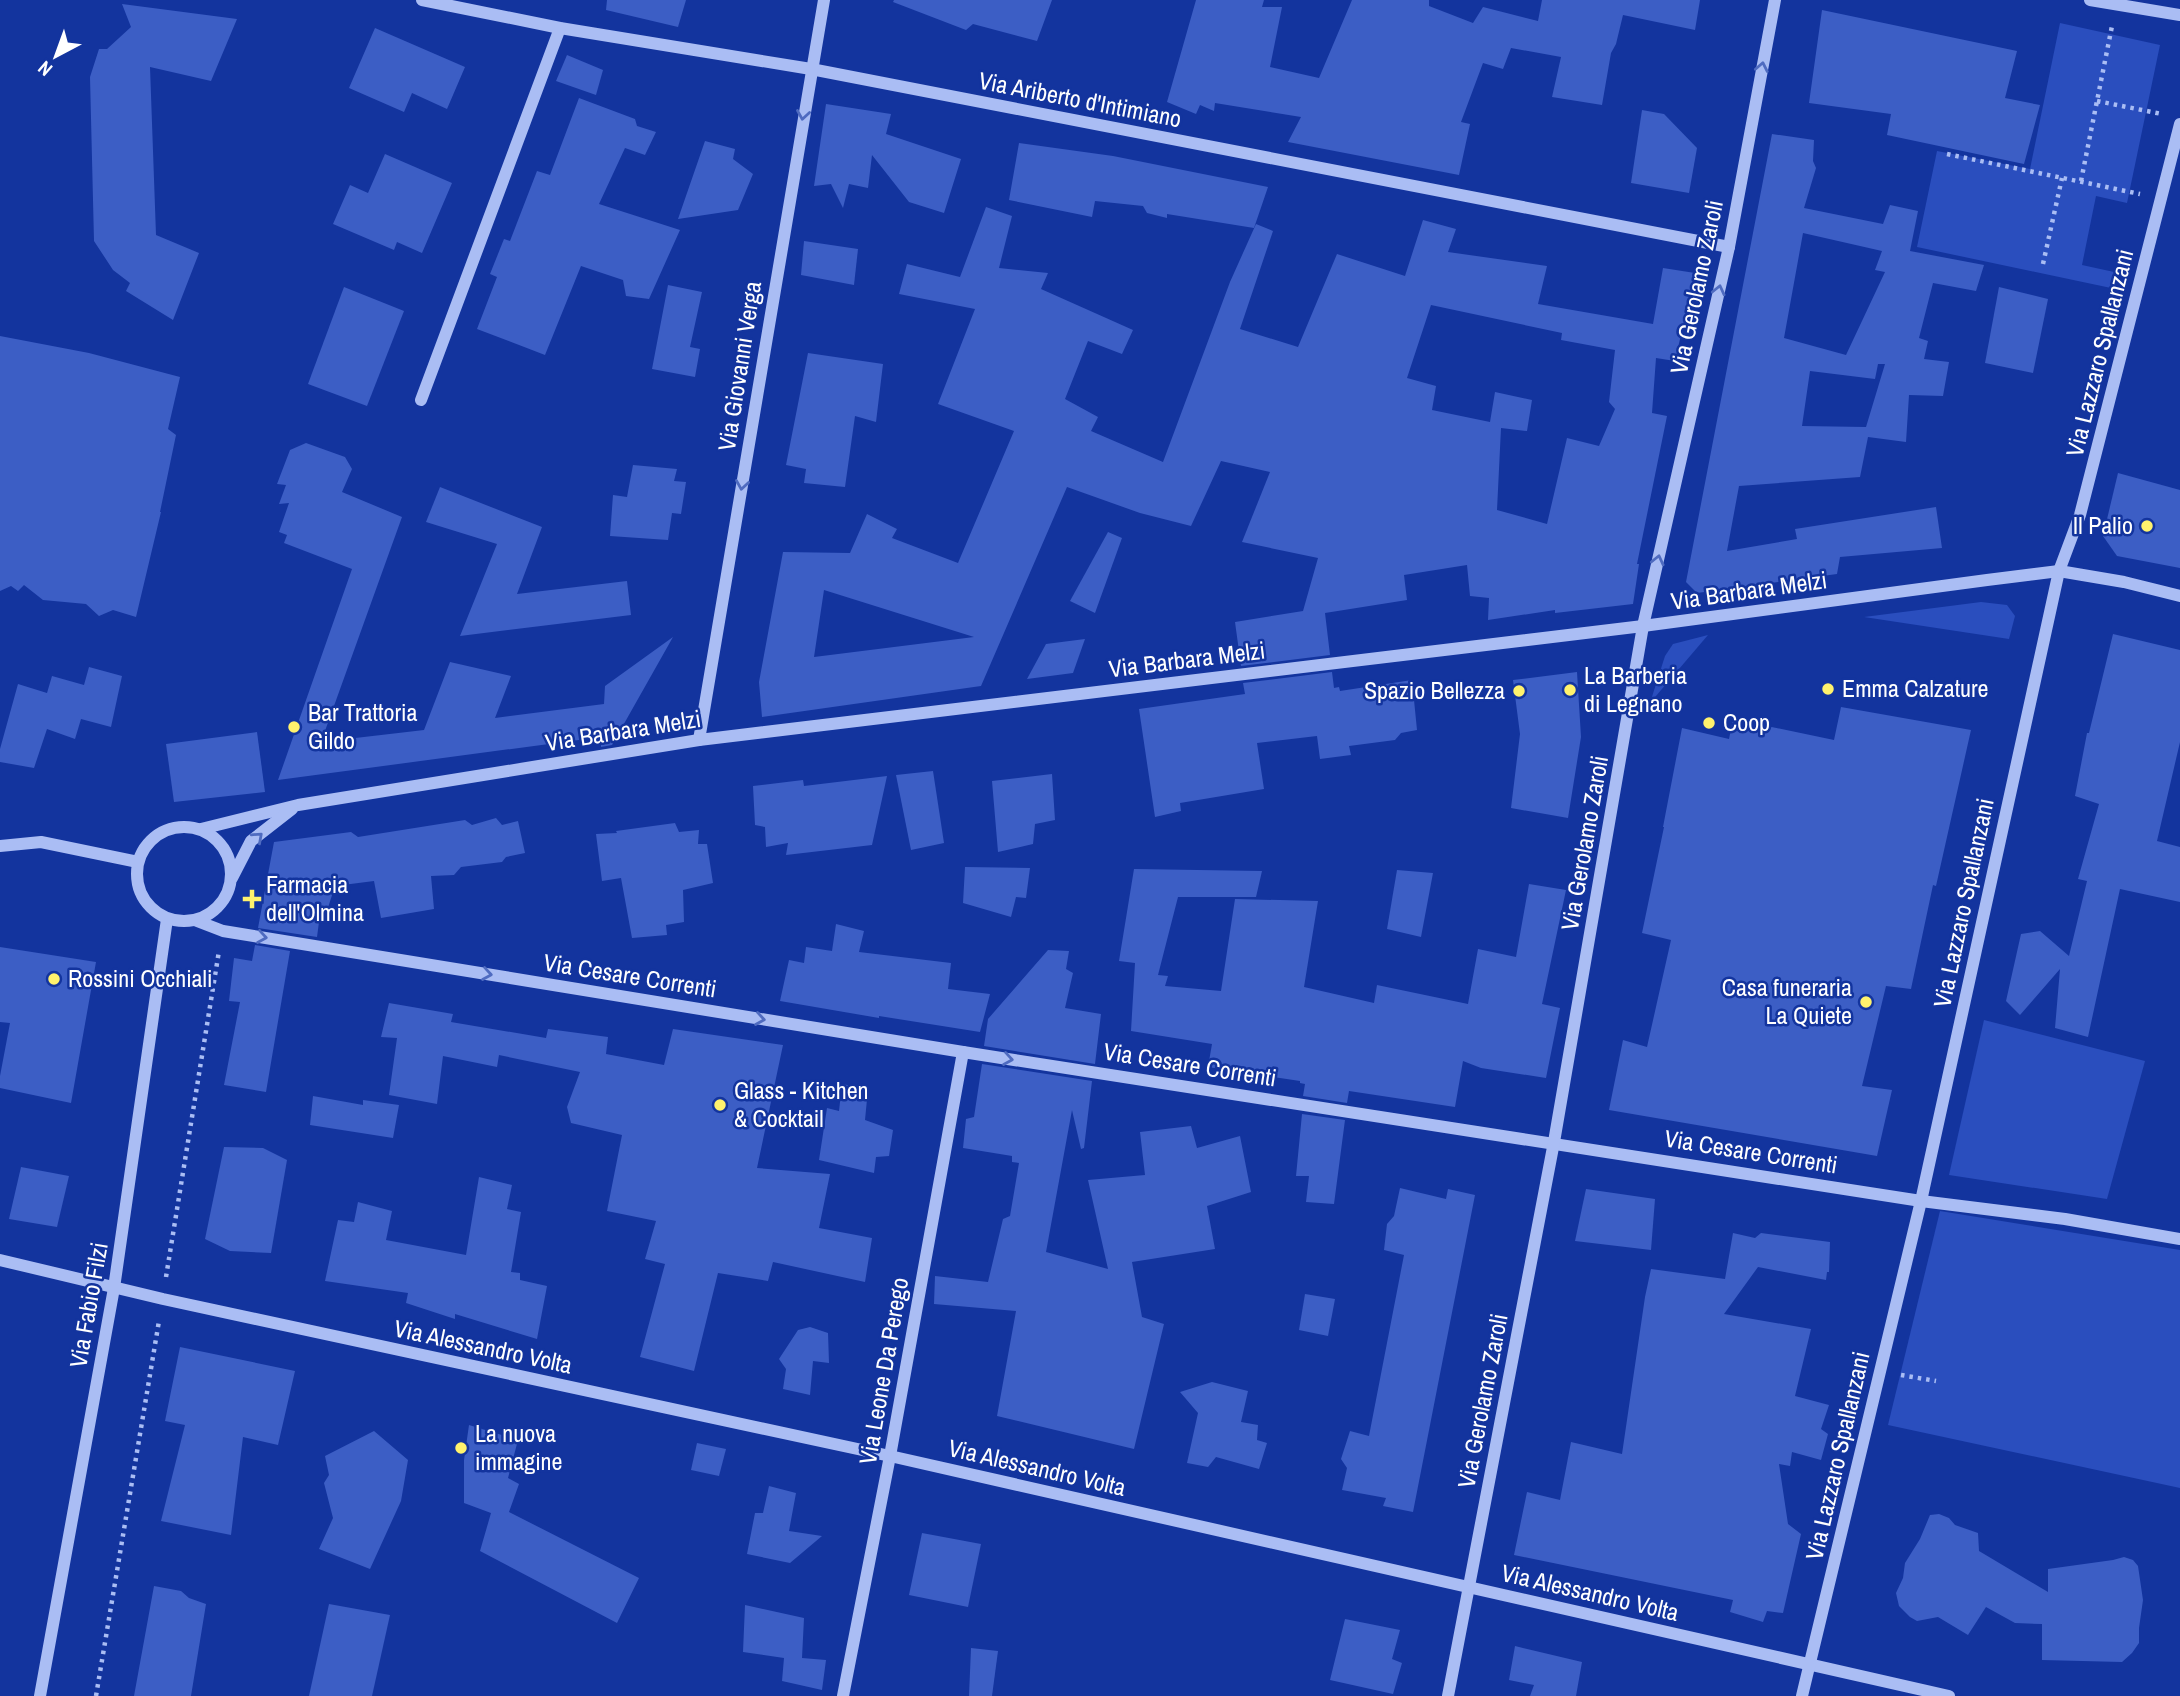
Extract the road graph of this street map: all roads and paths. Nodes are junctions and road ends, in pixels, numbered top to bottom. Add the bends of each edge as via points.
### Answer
1 (422, 0) edge
2 (824, 0) edge
3 (1775, 0) edge
4 (2090, 0) edge
5 (2116, 4) junction
6 (2180, 15) edge
7 (560, 28) junction
8 (811, 69) junction
9 (2097, 101) junction
10 (2168, 116) dead end
11 (2180, 124) edge
12 (1947, 154) dead end
13 (2062, 178) junction
14 (2081, 181) junction
15 (2161, 199) junction
16 (1728, 247) junction
17 (2043, 264) dead end
18 (421, 400) dead end
19 (2059, 572) junction
20 (2180, 596) edge
21 (1643, 626) junction
22 (699, 740) junction
23 (298, 805) junction
24 (201, 829) junction
25 (0, 846) edge
26 (138, 862) junction
27 (232, 879) junction
28 (167, 919) junction
29 (197, 920) junction
30 (963, 1052) junction
31 (1554, 1142) junction
32 (1921, 1201) junction
33 (2180, 1239) edge
34 (0, 1260) edge
35 (114, 1288) junction
36 (1880, 1371) junction
37 (1936, 1381) dead end
38 (890, 1457) junction
39 (1469, 1587) junction
40 (1810, 1664) junction
41 (40, 1696) edge
42 (843, 1696) edge
43 (1448, 1696) edge
44 (1802, 1696) edge
45 (1950, 1696) edge

1 - 7 street, Via Ariberto d'Intimiano
2 - 8 street, Via Giovanni Verga
16 -> 3 street, Via Gerolamo Zaroli
4 - 5 street
5 - 6 street
5 - 9 path
7 - 8 street, Via Ariberto d'Intimiano
7 - 18 street
8 - 16 street, Via Ariberto d'Intimiano
8 -> 22 street, Via Giovanni Verga
9 - 10 path
9 - 14 path
11 - 15 street, Via Lazzaro Spallanzani
12 - 13 path
13 - 14 path
13 - 17 path
14 - 15 path
15 - 19 street, Via Lazzaro Spallanzani via 2080,515
21 -> 16 street, Via Gerolamo Zaroli
19 - 20 street, Via Barbara Melzi
19 - 21 street, Via Barbara Melzi
19 - 32 street, Via Lazzaro Spallanzani
21 - 22 street, Via Barbara Melzi
21 - 31 street, Via Gerolamo Zaroli
22 - 23 street, Via Barbara Melzi
23 - 24 street, Via Barbara Melzi
27 -> 23 street via 251,841
24 - 26 street, Via Barbara Melzi via 164,831 152,838
24 - 27 street via 224,848
25 - 26 street via 41,842
26 - 28 street via 136,875 145,902
27 - 29 street via 221,904
28 - 29 street
28 - 35 street, Via Fabio Filzi
29 -> 30 street, Via Cesare Correnti via 223,931
30 -> 31 street, Via Cesare Correnti
30 - 38 street, Via Leone Da Perego
31 - 32 street, Via Cesare Correnti
31 - 39 street, Via Gerolamo Zaroli
32 - 33 street, Via Cesare Correnti
32 - 36 street, Via Lazzaro Spallanzani
34 - 35 street, Via Alessandro Volta
35 - 38 street, Via Alessandro Volta
35 - 41 street, Via Fabio Filzi
36 - 37 path
36 - 40 street, Via Lazzaro Spallanzani
38 - 39 street, Via Alessandro Volta
38 - 42 street, Via Leone Da Perego
39 - 40 street, Via Alessandro Volta
39 - 43 street, Via Gerolamo Zaroli
40 - 44 street, Via Lazzaro Spallanzani
40 - 45 street, Via Alessandro Volta

